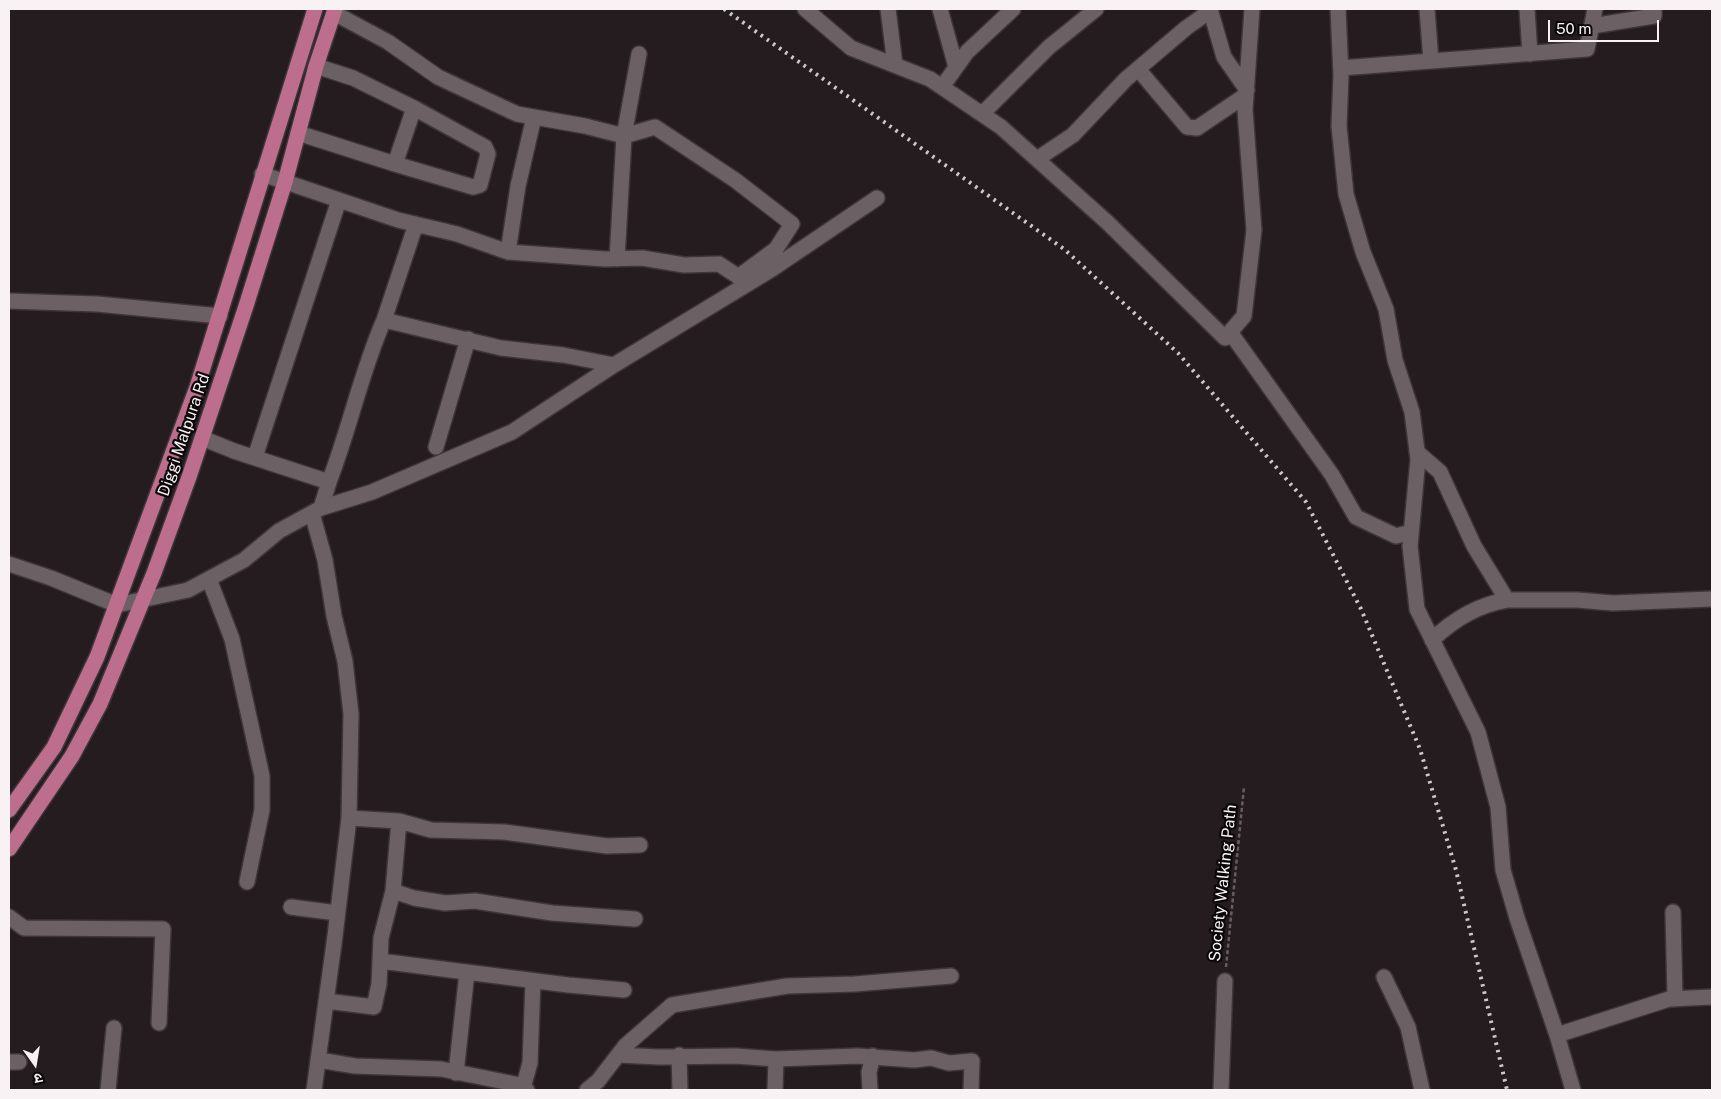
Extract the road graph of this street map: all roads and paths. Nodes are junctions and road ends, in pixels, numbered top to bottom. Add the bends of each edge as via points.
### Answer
1 (315, 9) edge
2 (805, 9) edge
3 (888, 9) edge
4 (940, 9) edge
5 (1012, 9) edge
6 (1096, 9) edge
7 (1252, 9) edge
8 (1338, 9) edge
9 (1427, 9) edge
10 (1527, 9) edge
11 (1595, 9) edge
12 (1654, 9) edge
13 (1210, 10) edge
14 (334, 11) edge
15 (1592, 26) junction
16 (639, 54) dead end
17 (1530, 54) junction
18 (1431, 61) junction
19 (895, 65) junction
20 (956, 67) junction
21 (1341, 68) junction
22 (1138, 69) junction
23 (315, 70) junction
24 (942, 87) junction
25 (1247, 92) junction
26 (414, 108) junction
27 (982, 114) junction
28 (534, 117) junction
29 (298, 134) junction
30 (624, 136) junction
31 (1037, 160) junction
32 (395, 164) junction
33 (262, 174) junction
34 (285, 182) junction
35 (877, 198) dead end
36 (339, 200) junction
37 (416, 224) junction
38 (508, 252) junction
39 (617, 259) junction
40 (743, 280) junction
41 (9, 300) edge
42 (220, 316) junction
43 (384, 320) junction
44 (1230, 332) junction
45 (468, 339) junction
46 (614, 365) junction
47 (202, 438) junction
48 (436, 447) dead end
49 (1417, 452) junction
50 (256, 458) junction
51 (329, 482) junction
52 (316, 511) junction
53 (1411, 532) junction
54 (9, 564) edge
55 (209, 579) junction
56 (1712, 599) edge
57 (1508, 600) junction
58 (141, 601) junction
59 (116, 605) junction
60 (1432, 640) junction
61 (1244, 787) dead end
62 (9, 810) edge
63 (348, 818) junction
64 (399, 821) junction
65 (640, 845) dead end
66 (9, 849) edge
67 (247, 882) dead end
68 (393, 891) junction
69 (291, 907) dead end
70 (1673, 912) dead end
71 (337, 913) junction
72 (9, 917) edge
73 (636, 919) dead end
74 (380, 961) junction
75 (467, 972) junction
76 (951, 976) dead end
77 (1384, 977) dead end
78 (533, 981) junction
79 (1225, 981) joint
80 (624, 990) dead end
81 (1712, 997) edge
82 (1675, 999) junction
83 (326, 1001) junction
84 (159, 1023) dead end
85 (114, 1028) dead end
86 (1557, 1035) junction
87 (618, 1055) junction
88 (679, 1055) junction
89 (873, 1056) junction
90 (776, 1059) junction
91 (319, 1060) junction
92 (456, 1073) junction
93 (525, 1089) edge
94 (108, 1090) edge
95 (314, 1090) edge
96 (587, 1090) edge
97 (680, 1090) edge
98 (775, 1090) edge
99 (870, 1090) edge
100 (971, 1090) edge
101 (1221, 1090) edge
102 (1422, 1090) edge
103 (1573, 1090) edge

1 - 33 main road, Diggi Malpura Rd
2 - 19 street via 851,48
3 - 19 street
4 - 20 street
5 - 20 street via 966,52
6 - 27 street via 1049,47
7 - 25 street
8 - 21 street
9 - 18 street
10 - 17 street
11 - 15 street
12 - 15 street via 1654,16
13 - 22 street
13 - 25 street via 1224,57
14 - 23 main road, Diggi Malpura Rd
14 - 28 street via 388,42 438,77 517,114
15 - 17 street via 1587,49
16 - 30 street
17 - 18 street
18 - 21 street
19 - 24 street
20 - 24 street
21 - 49 street via 1340,126 1346,194 1363,252 1386,309 1395,360 1412,412
22 - 25 street via 1191,129
22 - 31 street via 1072,135
23 - 26 street via 353,78
23 - 29 main road, Diggi Malpura Rd
24 - 27 street
25 - 44 street via 1254,230 1244,316
26 - 32 street
26 - 32 street via 485,147 488,154 480,185 473,187
27 - 31 street
28 - 30 street
28 - 38 street via 518,186
29 - 32 street
29 - 34 main road, Diggi Malpura Rd
30 - 39 street
30 - 40 street via 655,127 735,180 792,224 776,249
31 - 44 street via 1108,223 1225,338
33 - 34 street
33 - 42 main road, Diggi Malpura Rd
34 - 36 street
34 - 47 main road, Diggi Malpura Rd
35 - 40 street via 772,270
36 - 37 street
36 - 50 street
37 - 38 street
37 - 43 street
38 - 39 street
39 - 40 street via 642,258 684,265 719,264
40 - 46 street
41 - 42 street via 97,304
42 - 59 main road, Diggi Malpura Rd via 182,432
43 - 45 street
43 - 51 street via 366,365 345,440
44 - 53 street via 1332,474 1356,517 1396,536
45 - 46 street via 501,348
45 - 48 street
46 - 52 street via 512,432 372,492
47 - 50 street
47 - 58 main road, Diggi Malpura Rd
49 - 53 street
49 - 57 street via 1440,472 1474,546
50 - 51 street
51 - 52 street
52 - 55 street via 279,531 244,560
52 - 63 street via 345,661 351,714
53 - 60 street via 1416,609
54 - 59 street
55 - 58 street via 188,590
55 - 67 street via 232,639 262,776 262,810
56 - 57 street via 1613,603
57 - 60 street via 1487,603 1465,614
58 - 59 street
58 - 66 main road, Diggi Malpura Rd via 100,704 72,756
59 - 62 main road, Diggi Malpura Rd via 97,657 54,748
60 - 86 street via 1478,732 1498,807 1503,870
61 - 79 path, Society Walking Path
63 - 64 street
63 - 71 street
64 - 65 street via 431,830 504,832 607,846
64 - 68 street
68 - 73 street via 414,898 445,902 475,901 552,913
68 - 74 street via 381,938
69 - 71 street
70 - 82 street
71 - 83 street
72 - 84 street via 24,928 163,929
74 - 75 street
74 - 83 street via 374,1007
75 - 78 street
75 - 92 street
76 - 87 street via 787,986 672,1005
77 - 102 street via 1408,1027
78 - 80 street
78 - 93 street via 530,1062
79 - 101 street
81 - 82 street
82 - 86 street via 1637,1007
83 - 91 street
85 - 94 street
86 - 103 street
87 - 88 street
87 - 96 street
88 - 90 street
88 - 97 street
89 - 90 street
89 - 99 street via 869,1072
89 - 100 street via 914,1060 931,1058 949,1064 972,1061
90 - 98 street
91 - 92 street via 356,1066 442,1069
91 - 95 street
92 - 93 street

